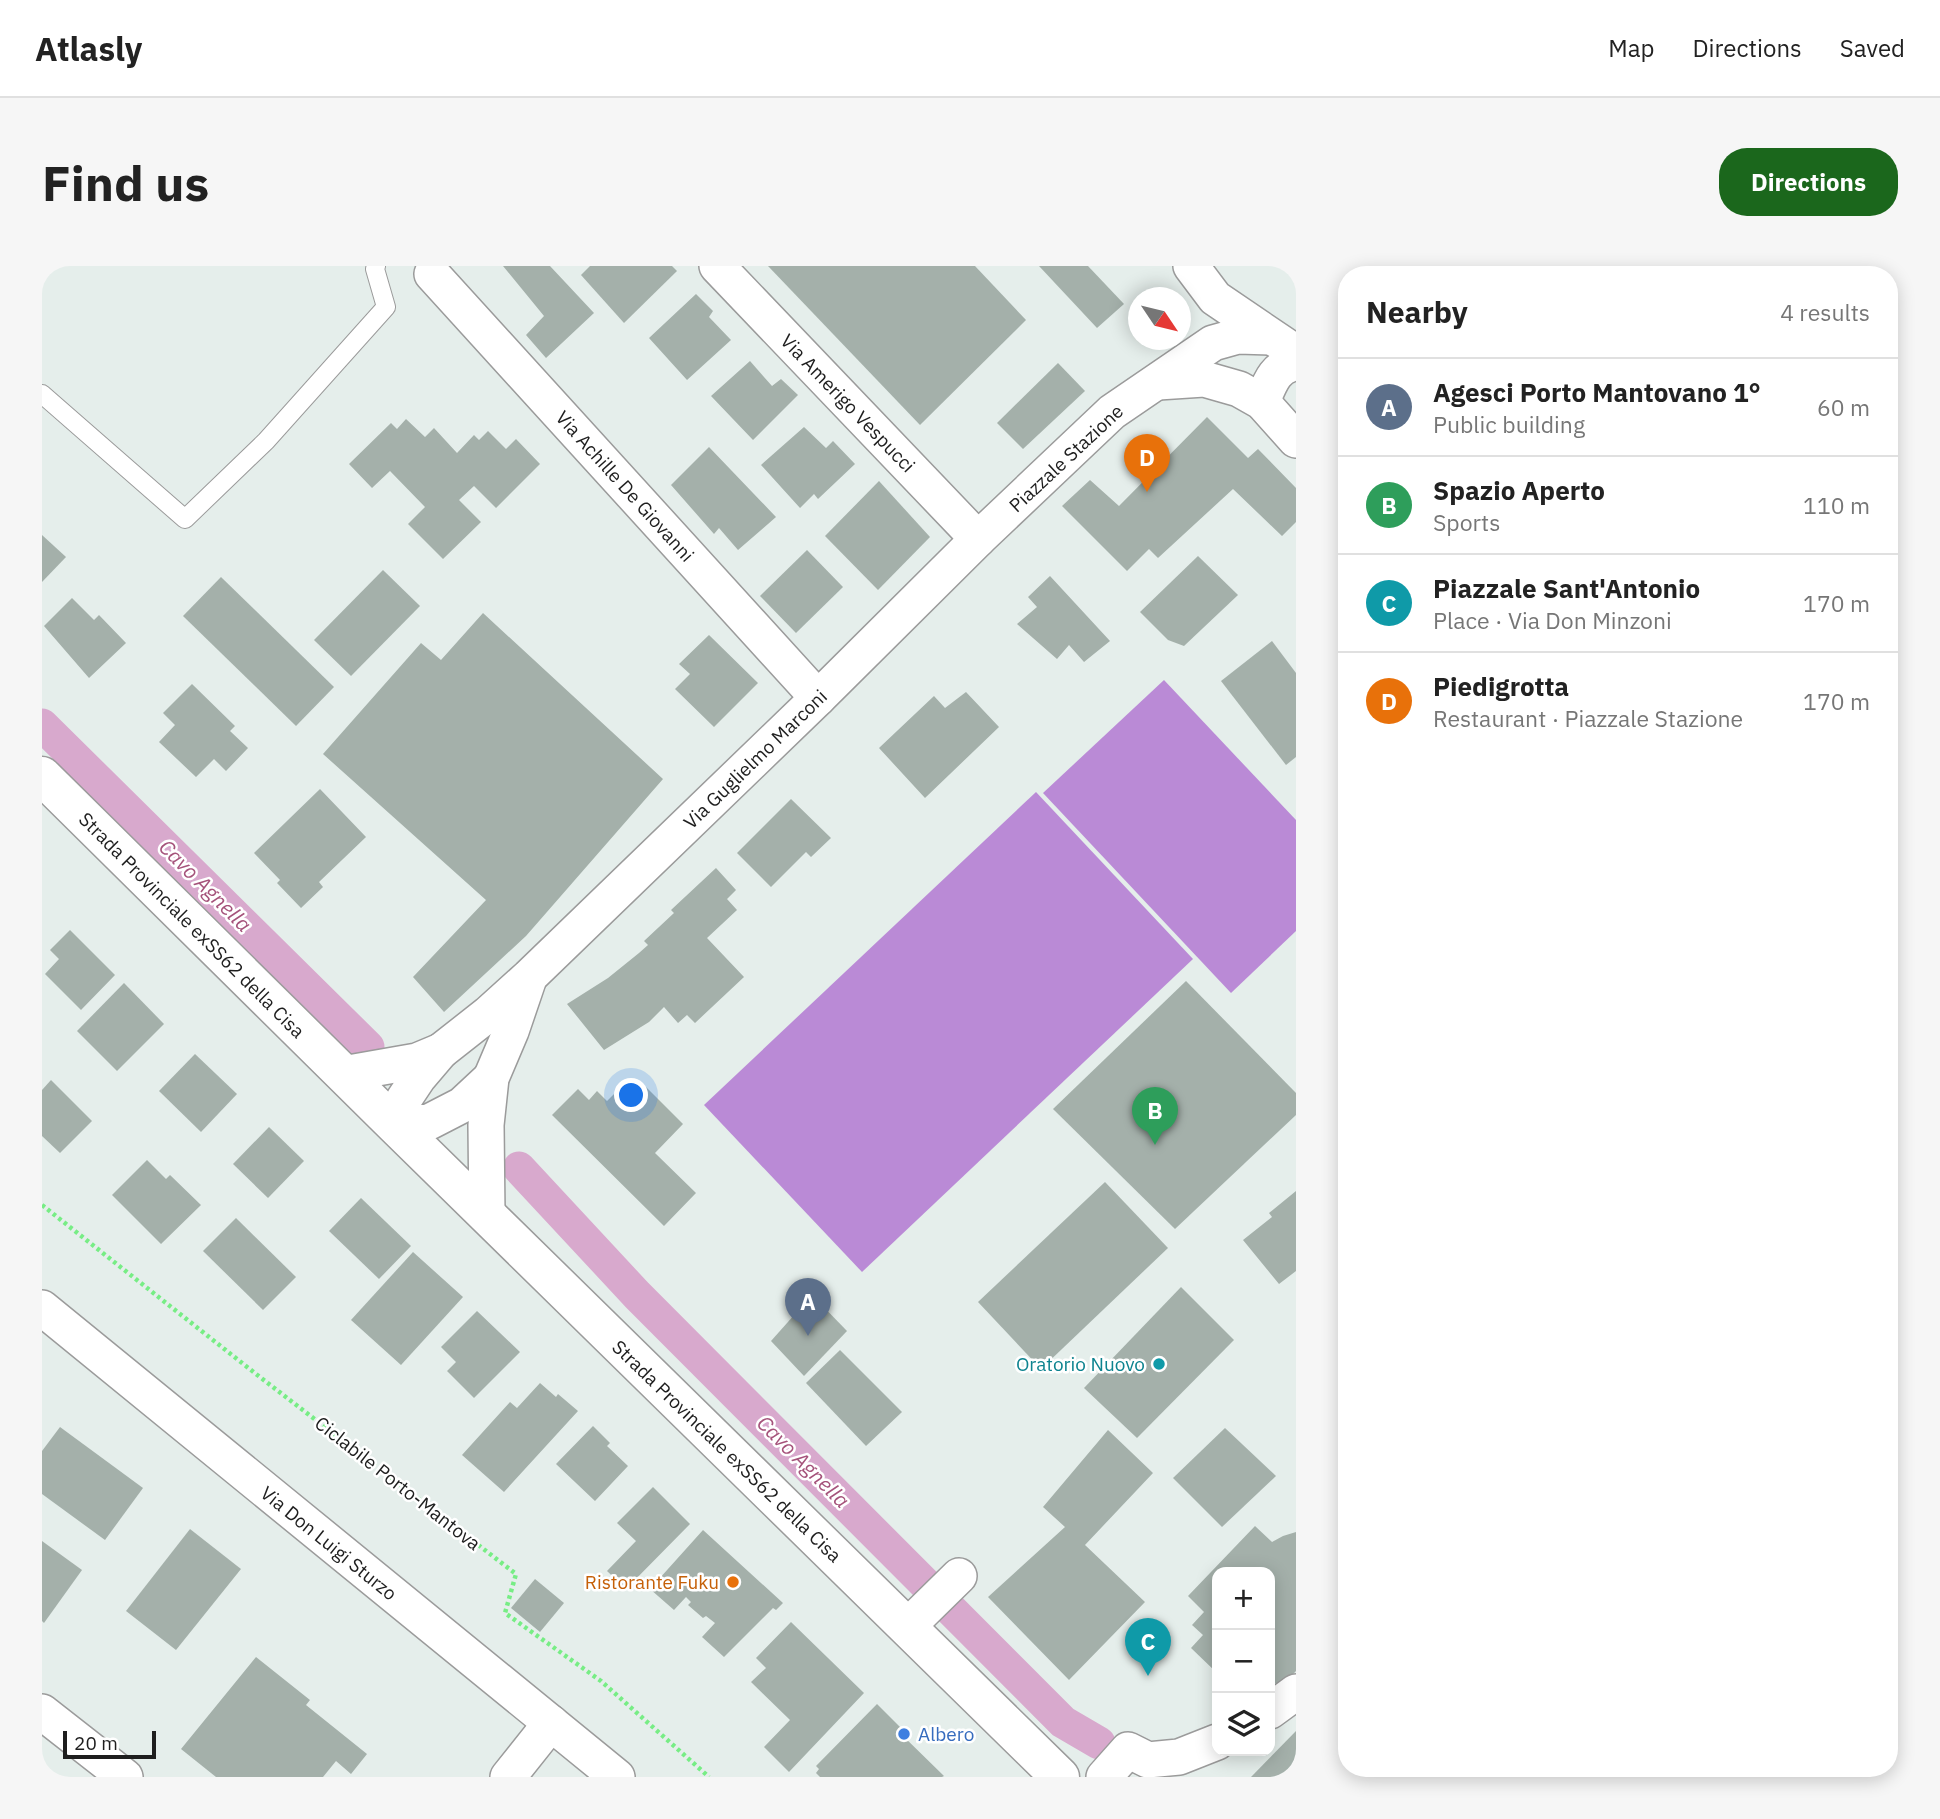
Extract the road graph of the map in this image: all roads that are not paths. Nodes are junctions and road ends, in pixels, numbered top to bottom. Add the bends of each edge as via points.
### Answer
1 (376, 266) edge
2 (717, 266) edge
3 (1191, 266) edge
4 (432, 274) dead end
5 (1215, 298) junction
6 (1213, 343) junction
7 (1284, 345) edge
8 (1296, 363) edge
9 (1158, 382) junction
10 (1219, 383) junction
11 (42, 394) edge
12 (1262, 402) junction
13 (1296, 440) edge
14 (978, 539) junction
15 (818, 698) junction
16 (42, 776) edge
17 (529, 977) junction
18 (441, 1051) junction
19 (343, 1074) junction
20 (491, 1078) junction
21 (395, 1125) junction
22 (486, 1215) junction
23 (42, 1308) edge
24 (959, 1576) dead end
25 (907, 1628) junction
26 (1296, 1692) edge
27 (1275, 1707) edge
28 (42, 1712) edge
29 (551, 1723) junction
30 (1212, 1744) edge
31 (125, 1777) edge
32 (508, 1777) edge
33 (617, 1777) edge
34 (1059, 1777) edge
35 (1104, 1777) edge

1 - 11 lane via 386,307 267,441 185,520
2 - 14 street, Via Amerigo Vespucci
3 - 5 street
4 - 15 street, Via Achille De Giovanni
5 - 6 street
5 - 7 street
6 - 7 street, Piazzale Stazione via 1238,336
6 - 9 street, Piazzale Stazione
6 - 10 street via 1212,363
8 - 12 street via 1274,375
9 - 10 street, Piazzale Stazione via 1204,379
9 - 14 street, Piazzale Stazione via 1112,411
10 - 12 street, Piazzale Stazione
12 - 13 street, Piazzale Stazione
14 - 15 street, Via Guglielmo Marconi
15 - 17 street, Via Guglielmo Marconi
16 - 19 street, Strada Provinciale exSS62 della Cisa
17 - 18 street, Via Guglielmo Marconi
17 - 20 street, Via Guglielmo Marconi
18 - 19 street, Via Guglielmo Marconi via 417,1061
18 - 21 street, Via Guglielmo Marconi via 404,1099
19 - 21 street, Strada Provinciale exSS62 della Cisa
20 - 21 street, Via Guglielmo Marconi via 462,1105 429,1122
20 - 22 street, Via Guglielmo Marconi
21 - 22 street, Strada Provinciale exSS62 della Cisa
22 - 25 street, Strada Provinciale exSS62 della Cisa
23 - 29 street, Via Don Luigi Sturzo
24 - 25 street
25 - 34 street, Strada Provinciale exSS62 della Cisa
26 - 27 street
28 - 31 street
29 - 32 street
29 - 33 street, Via Don Luigi Sturzo
30 - 35 street via 1179,1757 1148,1760 1128,1750

